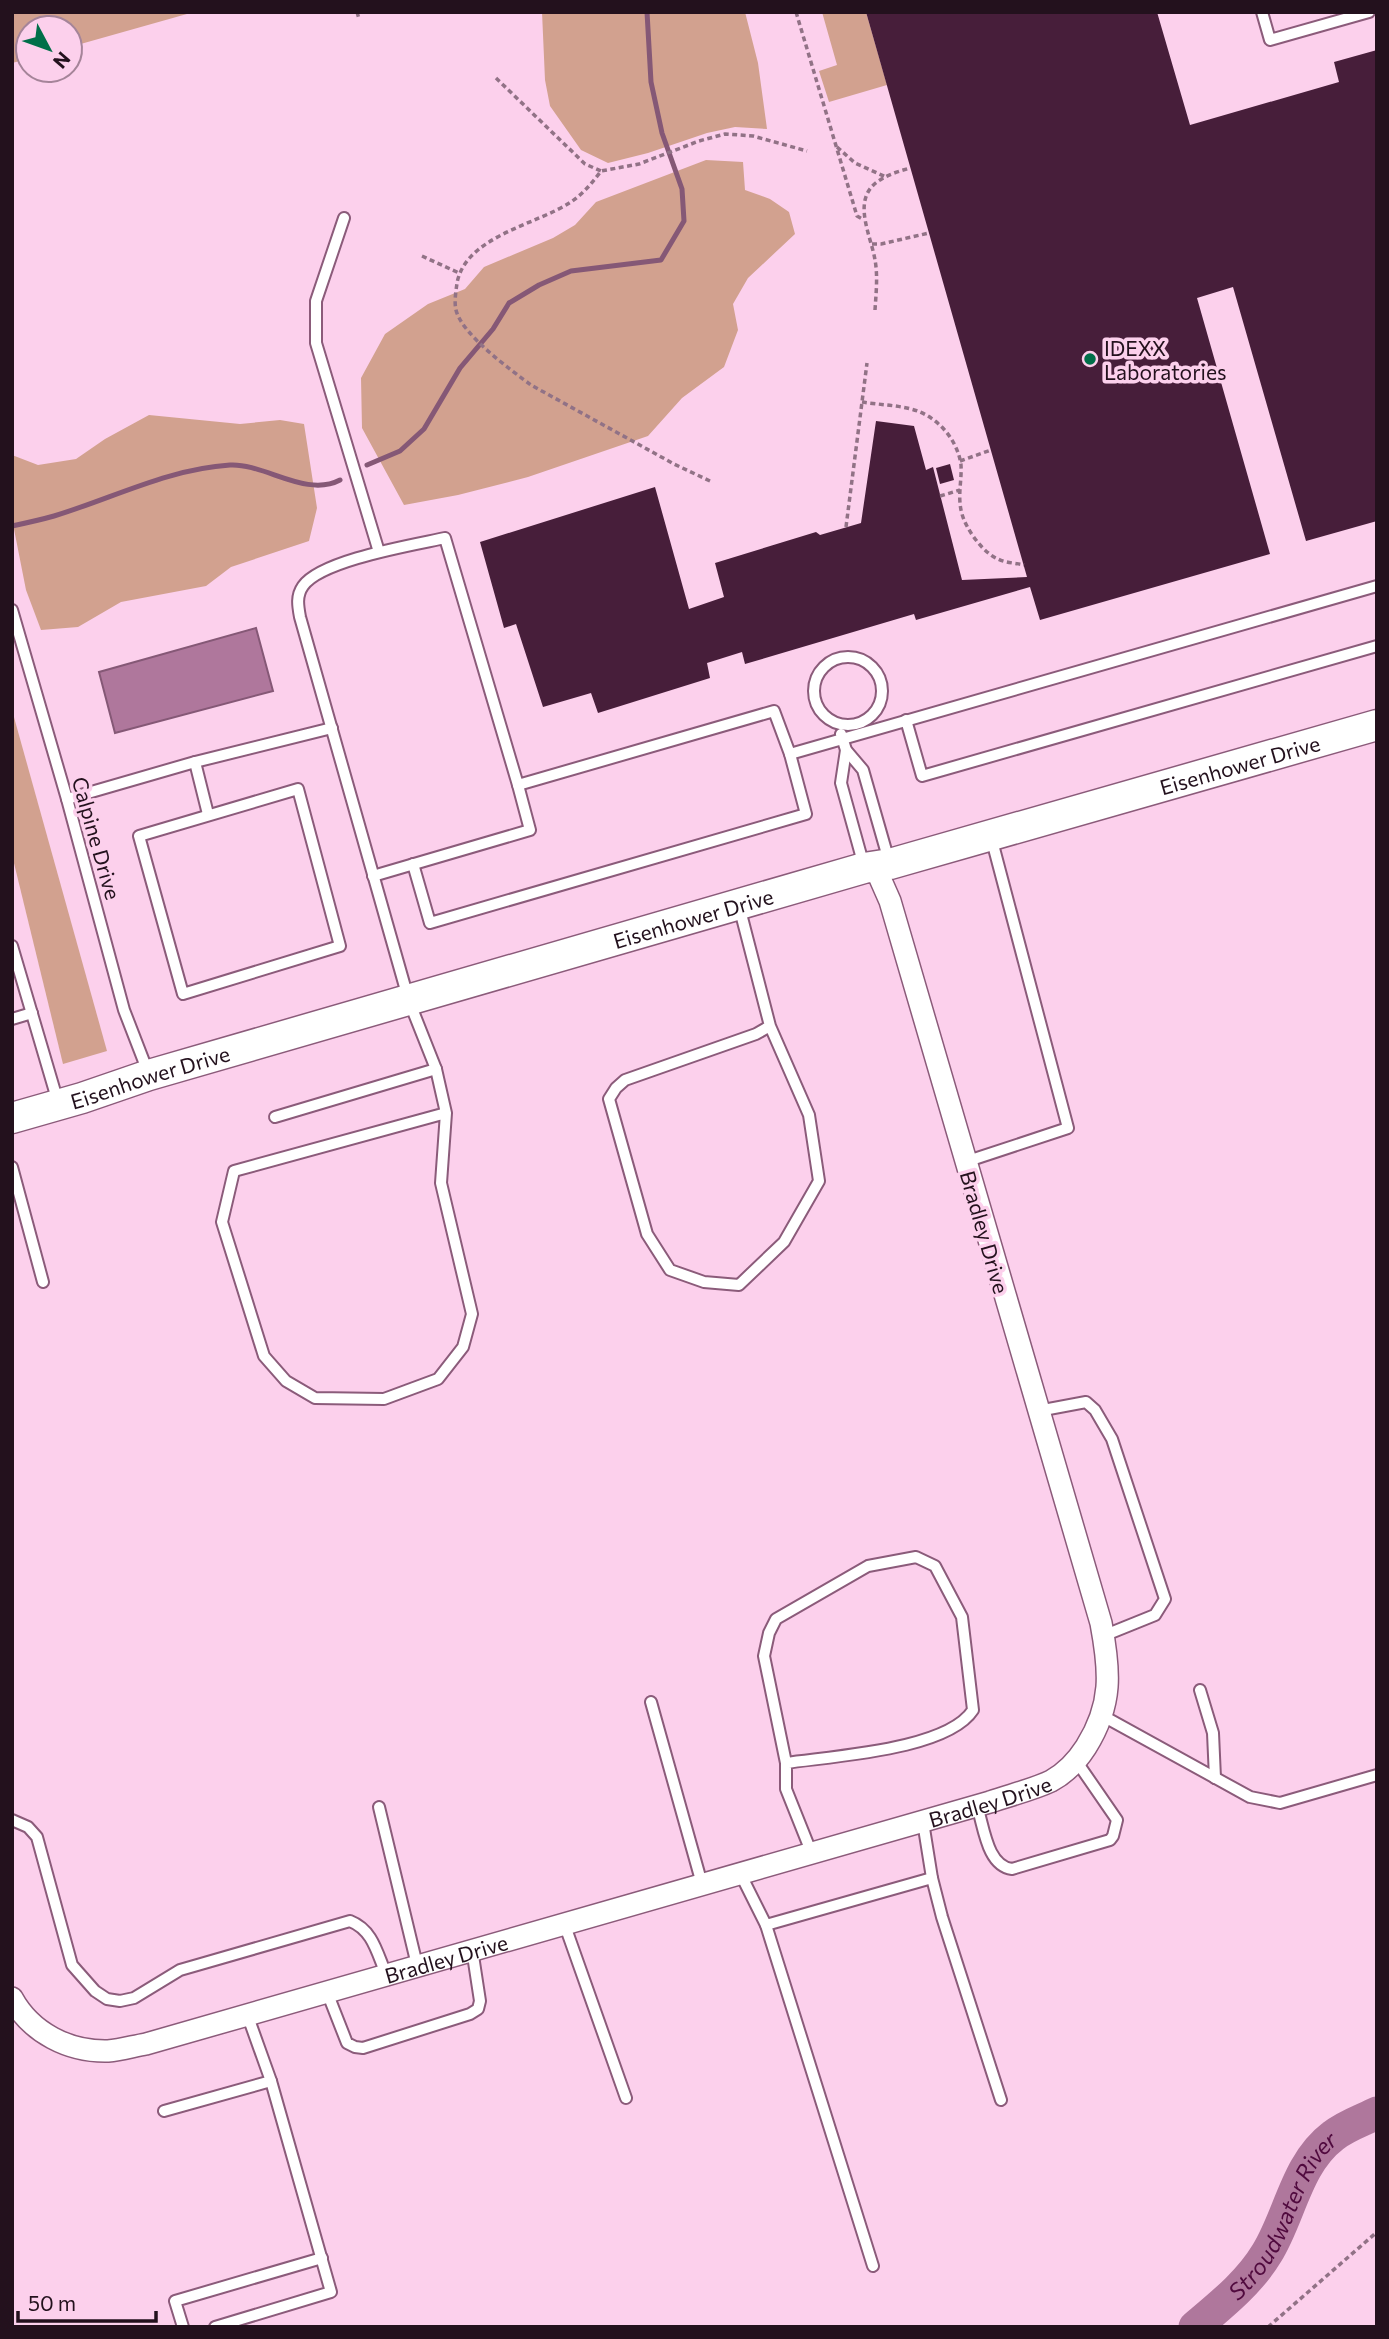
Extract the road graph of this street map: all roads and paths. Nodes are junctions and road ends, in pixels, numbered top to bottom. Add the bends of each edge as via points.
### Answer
1 (357, 12) edge
2 (796, 12) edge
3 (1262, 12) edge
4 (1368, 12) edge
5 (359, 19) dead end
6 (496, 78) dead end
7 (836, 147) junction
8 (807, 151) dead end
9 (910, 168) dead end
10 (601, 171) junction
11 (886, 177) junction
12 (344, 218) dead end
13 (864, 220) junction
14 (929, 233) dead end
15 (872, 244) junction
16 (422, 256) dead end
17 (459, 273) junction
18 (875, 310) dead end
19 (867, 363) dead end
20 (862, 402) junction
21 (991, 450) dead end
22 (960, 461) junction
23 (710, 481) dead end
24 (960, 490) junction
25 (940, 496) dead end
26 (846, 527) dead end
27 (379, 552) junction
28 (1024, 565) dead end
29 (1377, 586) edge
30 (12, 610) edge
31 (1377, 646) edge
32 (906, 720) junction
33 (838, 724) junction
34 (1377, 725) edge
35 (332, 728) junction
36 (844, 745) junction
37 (790, 754) junction
38 (195, 762) junction
39 (518, 785) junction
40 (67, 799) junction
41 (208, 814) junction
42 (990, 834) junction
43 (413, 864) junction
44 (876, 866) junction
45 (373, 876) junction
46 (739, 906) junction
47 (12, 946) edge
48 (409, 1001) junction
49 (32, 1013) junction
50 (12, 1019) edge
51 (769, 1027) junction
52 (436, 1069) junction
53 (149, 1074) junction
54 (58, 1105) junction
55 (446, 1113) junction
56 (275, 1117) dead end
57 (12, 1118) edge
58 (965, 1162) junction
59 (12, 1167) edge
60 (16, 1193) edge
61 (43, 1282) dead end
62 (1038, 1410) junction
63 (1103, 1636) junction
64 (1200, 1690) dead end
65 (651, 1702) dead end
66 (1103, 1716) junction
67 (1077, 1762) junction
68 (786, 1763) junction
69 (1377, 1775) edge
70 (1215, 1778) junction
71 (977, 1806) junction
72 (379, 1807) dead end
73 (12, 1820) edge
74 (923, 1822) junction
75 (811, 1854) junction
76 (740, 1873) junction
77 (932, 1878) junction
78 (702, 1884) junction
79 (564, 1923) junction
80 (766, 1925) junction
81 (472, 1949) junction
82 (417, 1965) junction
83 (386, 1974) junction
84 (327, 1992) junction
85 (12, 1998) edge
86 (247, 2014) junction
87 (271, 2081) junction
88 (626, 2098) dead end
89 (1001, 2100) dead end
90 (164, 2110) dead end
91 (1377, 2232) edge
92 (322, 2258) junction
93 (873, 2266) dead end
94 (183, 2327) edge
95 (215, 2327) edge
96 (1268, 2327) edge

1 - 5 path
2 - 7 path
3 - 4 lane via 1270,40
6 - 10 path via 585,164
7 - 11 path via 855,163
7 - 13 path via 857,216
8 - 10 path via 753,136 725,134 639,164
9 - 11 path
10 - 17 path via 588,190 570,203 480,246
11 - 13 path via 867,195
12 - 27 lane via 316,300 316,343
13 - 15 path
14 - 15 path
15 - 18 path
16 - 17 path
17 - 23 path via 456,311 465,327 491,352 531,385
19 - 20 path
20 - 22 path via 918,411 932,418 947,432
20 - 26 path
21 - 22 path
22 - 24 path
24 - 25 path
24 - 28 path via 962,516 978,541 996,559
27 - 35 lane via 324,569 304,584 297,597
27 - 39 lane via 445,538
29 - 32 lane
30 - 40 lane, Calpine Drive
31 - 32 lane via 922,776
32 - 36 lane
33 - 33 lane via 858,725 878,708 882,697 878,674 861,658 837,657 815,680 820,711
33 - 36 lane
34 - 42 street, Eisenhower Drive
35 - 38 lane
35 - 45 lane
36 - 37 lane
36 - 44 lane via 841,783
36 - 44 lane via 863,769
37 - 39 lane via 775,711
37 - 43 lane via 806,814 591,877 430,923
38 - 40 lane
38 - 41 lane
39 - 43 lane via 530,830
40 - 53 lane, Calpine Drive via 124,1010
41 - 41 lane via 139,836 183,994 340,946 298,789
42 - 44 street, Eisenhower Drive
42 - 58 lane via 1069,1128
43 - 45 lane
44 - 46 street, Eisenhower Drive
44 - 58 street, Bradley Drive
45 - 48 lane
46 - 48 street, Eisenhower Drive
46 - 51 lane
47 - 49 lane
48 - 52 lane
48 - 53 street, Eisenhower Drive
49 - 50 lane
49 - 54 lane
51 - 51 lane via 625,1080 609,1099 648,1234 670,1270 704,1282 739,1285 784,1242 820,1181 809,1115
52 - 55 lane
52 - 56 lane
53 - 54 street, Eisenhower Drive
54 - 57 street, Eisenhower Drive
55 - 55 lane via 234,1171 222,1222 264,1356 286,1381 315,1398 384,1399 438,1378 463,1347 472,1314 441,1184
58 - 62 street, Bradley Drive
59 - 60 lane
60 - 61 lane
62 - 63 street, Bradley Drive
62 - 63 lane via 1086,1402 1095,1410 1112,1439 1165,1599 1155,1615
63 - 66 street, Bradley Drive via 1108,1660
64 - 70 lane via 1213,1734
65 - 78 lane
66 - 67 street, Bradley Drive
66 - 70 lane
67 - 71 street, Bradley Drive via 1053,1780
67 - 71 lane via 1117,1820 1110,1840 1005,1868 995,1860
68 - 68 lane via 764,1656 776,1619 868,1566 916,1557 935,1566 962,1616 973,1710 966,1721 921,1742
68 - 75 lane via 786,1789
69 - 70 lane via 1280,1803 1250,1797
71 - 74 street, Bradley Drive
72 - 82 lane
73 - 83 lane via 37,1837 72,1965 107,1999 134,1998 180,1970 350,1921 368,1932
74 - 75 street, Bradley Drive
74 - 77 lane
75 - 76 street, Bradley Drive
76 - 78 street, Bradley Drive
76 - 80 lane
77 - 80 lane
77 - 89 lane
78 - 79 street, Bradley Drive
79 - 81 street, Bradley Drive
79 - 88 lane
80 - 93 lane
81 - 82 street, Bradley Drive
81 - 84 lane via 478,2009 363,2048 347,2043
82 - 83 street, Bradley Drive
83 - 84 street, Bradley Drive
84 - 86 street, Bradley Drive
85 - 86 street, Bradley Drive via 49,2038 92,2050 146,2043
86 - 87 lane
87 - 90 lane
87 - 92 lane
91 - 96 path
92 - 94 lane via 175,2301
92 - 95 lane via 331,2292

